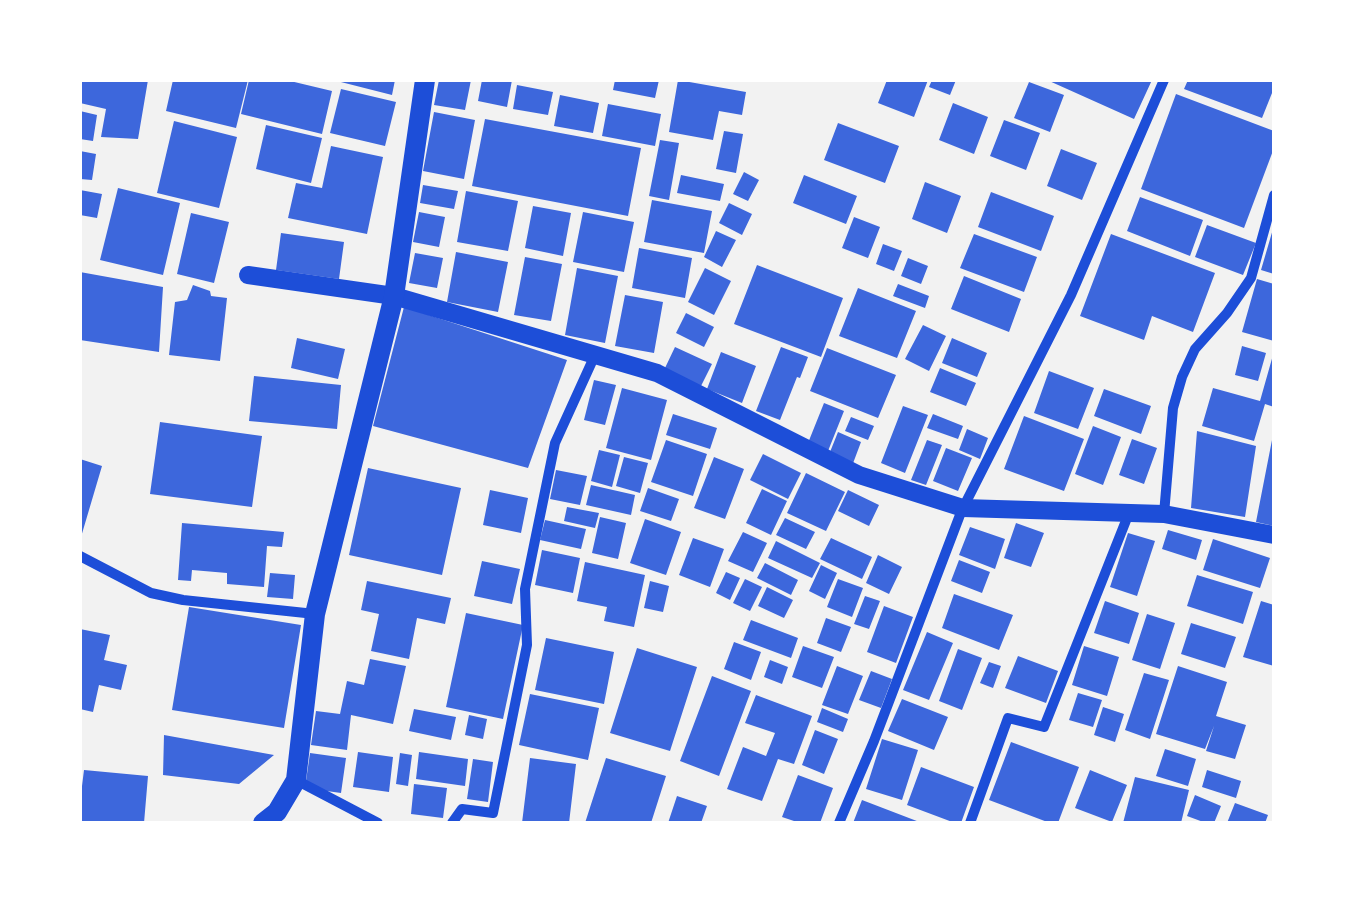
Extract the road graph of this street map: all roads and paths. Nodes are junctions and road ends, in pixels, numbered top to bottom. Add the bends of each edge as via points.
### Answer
1 (425, 80) edge
2 (1164, 80) edge
3 (1274, 195) edge
4 (248, 275) dead end
5 (394, 296) junction
6 (595, 355) junction
7 (963, 508) junction
8 (1129, 513) junction
9 (1164, 514) junction
10 (1274, 535) edge
11 (80, 556) edge
12 (314, 614) junction
13 (296, 780) junction
14 (263, 823) edge
15 (378, 823) edge
16 (452, 823) edge
17 (839, 823) edge
18 (970, 823) edge

1 - 5 main road
2 - 7 street via 1072,295
3 - 9 street via 1251,278 1182,376
4 - 5 street
5 - 6 street
5 - 12 main road
6 - 7 street via 657,373 860,475
6 - 16 street via 556,444 525,589 526,644 493,814 462,808
7 - 8 street
7 - 17 street
8 - 9 street
8 - 18 street via 1044,726 1008,718
9 - 10 street
11 - 12 street via 152,593
12 - 13 main road
13 - 14 main road
13 - 15 street

